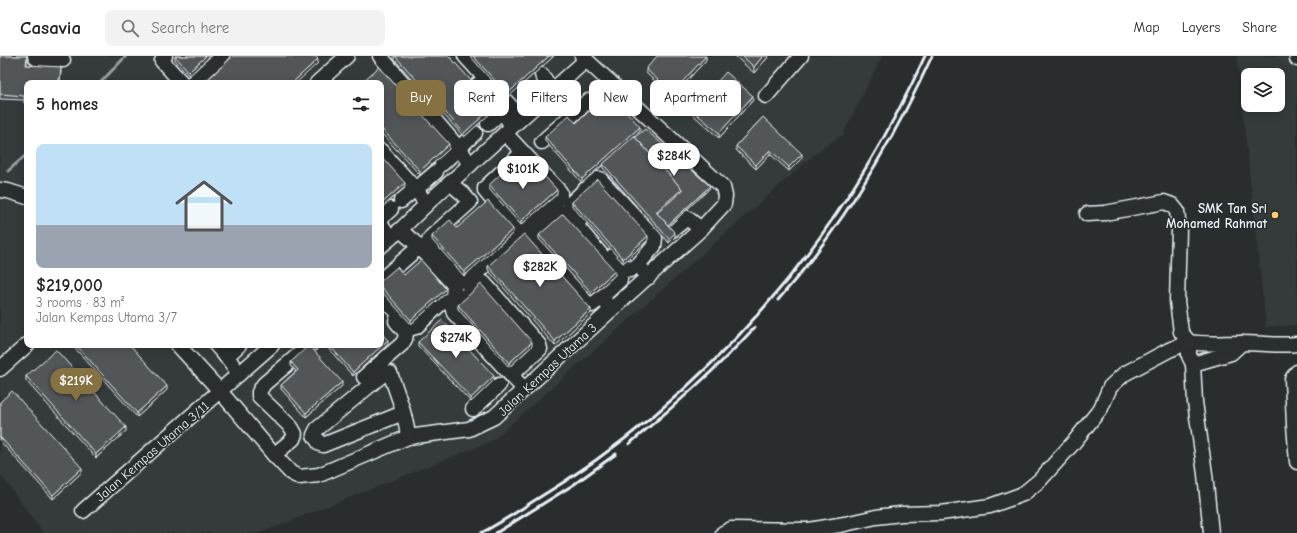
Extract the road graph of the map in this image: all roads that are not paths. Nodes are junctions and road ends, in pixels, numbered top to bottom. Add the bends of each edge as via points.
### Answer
1 (35, 56) edge
2 (166, 56) edge
3 (222, 56) edge
4 (347, 56) edge
5 (380, 56) edge
6 (465, 56) edge
7 (801, 56) edge
8 (1297, 56) edge
9 (584, 58) edge
10 (1297, 59) edge
11 (63, 60) dead end
12 (542, 75) dead end
13 (179, 80) edge
14 (195, 80) edge
15 (321, 80) edge
16 (545, 80) edge
17 (563, 80) edge
18 (766, 96) dead end
19 (588, 101) dead end
20 (581, 107) edge
21 (497, 116) edge
22 (504, 116) edge
23 (524, 116) edge
24 (571, 116) edge
25 (488, 124) dead end
26 (512, 127) junction
27 (476, 134) dead end
28 (542, 142) dead end
29 (459, 148) junction
30 (523, 152) junction
31 (384, 154) edge
32 (396, 154) dead end
33 (470, 165) junction
34 (450, 183) junction
35 (419, 186) junction
36 (0, 190) edge
37 (24, 195) edge
38 (429, 202) junction
39 (391, 210) edge
40 (1087, 214) dead end
41 (384, 229) edge
42 (702, 229) junction
43 (672, 230) edge
44 (390, 238) edge
45 (512, 241) dead end
46 (418, 247) junction
47 (638, 265) junction
48 (384, 277) edge
49 (648, 277) junction
50 (384, 298) edge
51 (601, 298) junction
52 (384, 308) edge
53 (612, 309) junction
54 (1189, 342) junction
55 (1242, 343) junction
56 (1297, 344) edge
57 (24, 348) edge
58 (181, 348) edge
59 (218, 348) edge
60 (236, 348) edge
61 (269, 348) edge
62 (306, 348) edge
63 (226, 357) junction
64 (1193, 364) junction
65 (0, 369) edge
66 (239, 374) junction
67 (1294, 375) edge
68 (511, 376) junction
69 (364, 377) dead end
70 (499, 385) dead end
71 (524, 389) junction
72 (220, 391) junction
73 (403, 413) junction
74 (494, 418) junction
75 (1295, 425) edge
76 (408, 437) junction
77 (274, 455) junction
78 (1297, 462) edge
79 (83, 511) dead end
80 (723, 533) edge
81 (1211, 533) edge

1 - 11 street via 39,59
2 - 13 street via 162,61
3 - 14 street
4 - 15 street
5 - 29 street
6 - 26 street via 513,109
7 - 18 street
8 - 10 street
9 - 17 street
9 - 42 street, Jalan Kempas Utama 3 via 723,187 724,204
12 - 16 street
19 - 20 street
21 - 25 street
22 - 26 street
23 - 26 street
24 - 28 street
26 - 30 street
26 - 33 street
27 - 29 street
29 - 33 street
29 - 35 street
30 - 30 street via 561,195 522,232 485,188
31 - 35 street
32 - 35 street
33 - 34 street
34 - 38 street
34 - 45 street via 470,202 429,241 429,244 462,281 470,279
35 - 38 street
35 - 39 street
36 - 37 street
38 - 44 street
40 - 54 street via 1164,202 1172,205 1177,211 1180,229 1177,301 1181,332
41 - 44 street
42 - 43 street via 687,218
42 - 49 street, Jalan Kempas Utama 3
44 - 46 street
46 - 48 street
46 - 50 street via 453,284 454,291 412,328
47 - 47 street via 654,246 655,238 600,179 596,179 570,204 570,208 627,269
47 - 49 street
49 - 53 street, Jalan Kempas Utama 3
51 - 51 street via 620,280 620,277 565,212 560,212 531,238 532,241 586,302 592,304
51 - 53 street
52 - 69 street via 406,332 405,339
53 - 71 street, Jalan Kempas Utama 3
54 - 55 street
54 - 64 street via 1189,356
54 - 80 street via 1124,374 1110,387 1101,408 1074,442 1024,494 990,506 941,513 876,516 809,530 731,529
55 - 56 street via 1284,346
55 - 64 street via 1231,353
57 - 65 street
58 - 72 street, Jalan Kempas Utama 3
59 - 63 street
60 - 63 street
61 - 66 street, Jalan Kempas Utama 3/11
62 - 77 street via 258,392 295,434 293,439
63 - 66 street
64 - 81 street via 1195,402 1206,474
66 - 72 street, Jalan Kempas Utama 3/11
67 - 75 street
68 - 68 street via 540,349 539,346 484,283 478,283 452,309
68 - 71 street
70 - 74 street via 476,406
71 - 74 street, Jalan Kempas Utama 3
72 - 77 street, Jalan Kempas Utama 3
72 - 79 street, Jalan Kempas Utama 3/11
73 - 73 street via 390,373 386,372 317,429 314,435 323,445
73 - 76 street
74 - 76 street, Jalan Kempas Utama 3 via 469,429
75 - 78 street
76 - 77 street, Jalan Kempas Utama 3 via 319,475 299,477 291,473

